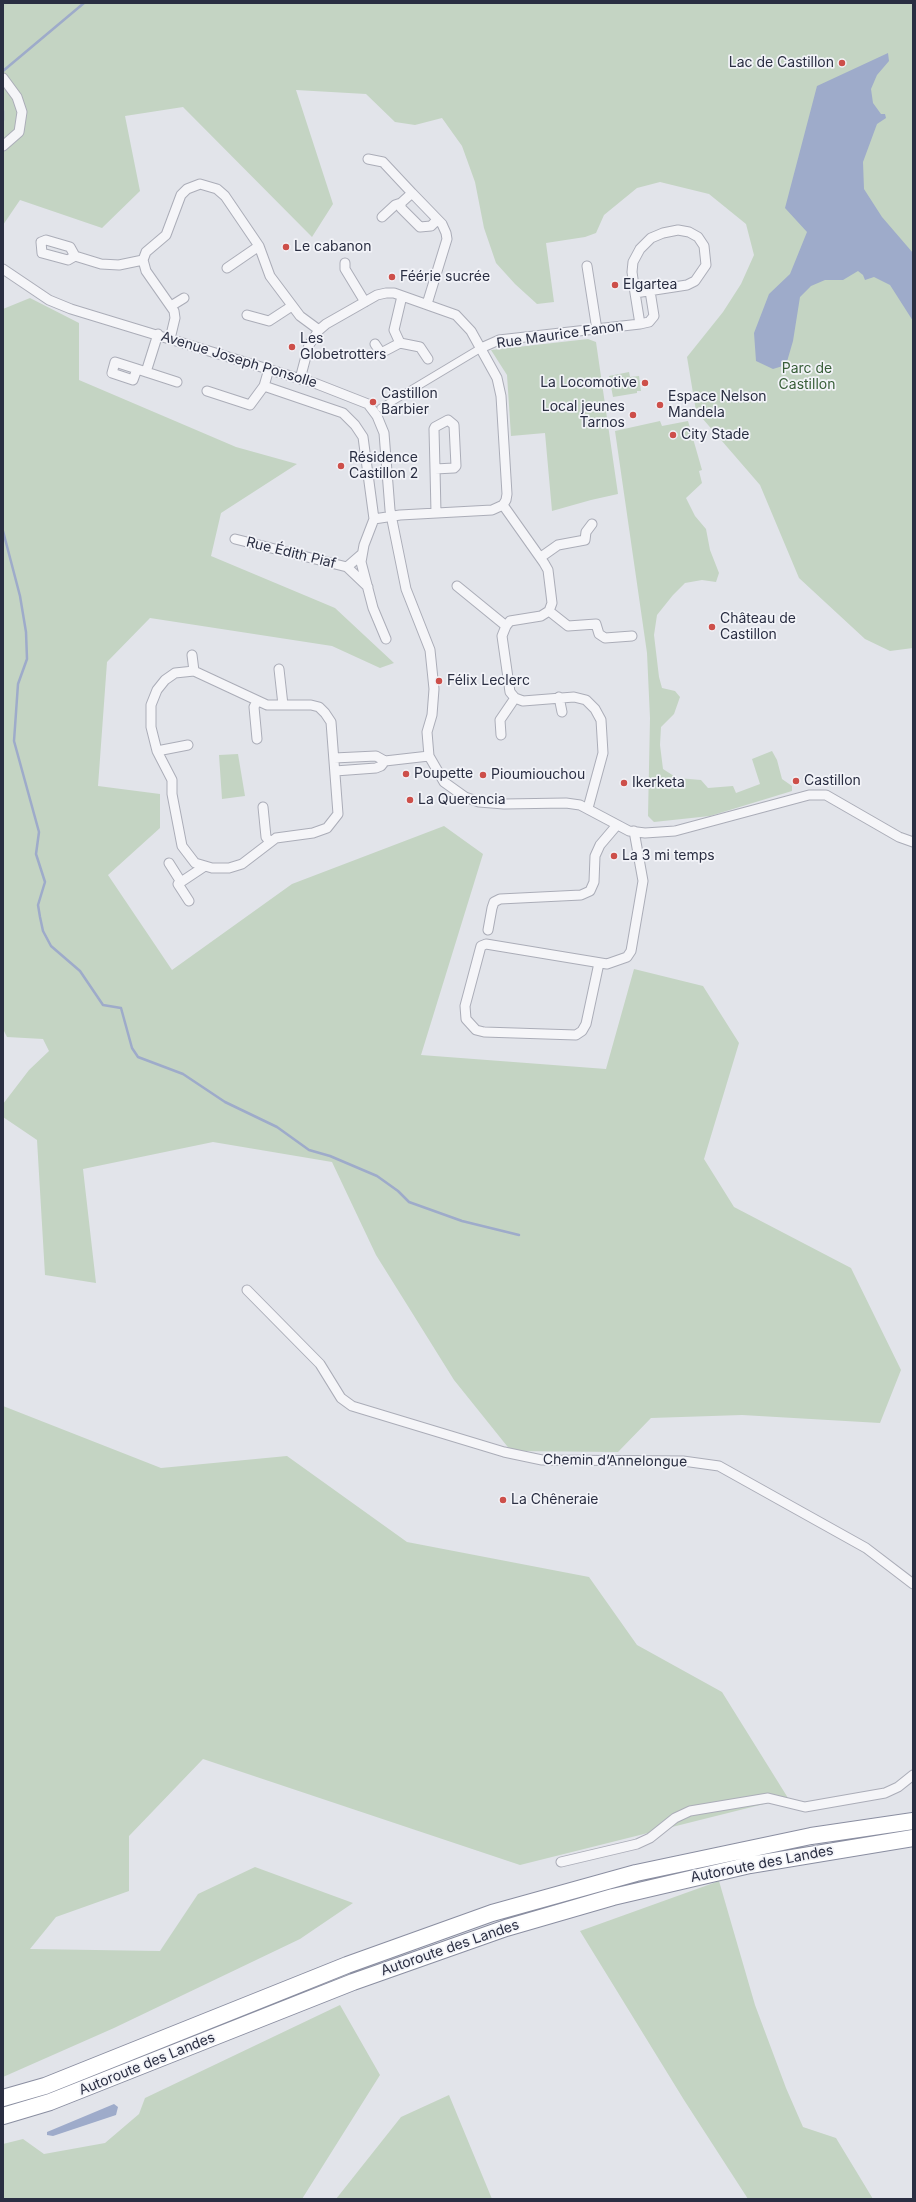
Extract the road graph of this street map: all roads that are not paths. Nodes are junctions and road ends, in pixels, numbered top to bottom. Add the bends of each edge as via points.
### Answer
1 (3, 78) edge
2 (3, 146) edge
3 (368, 159) dead end
4 (412, 192) junction
5 (402, 203) junction
6 (382, 217) dead end
7 (438, 220) junction
8 (259, 246) junction
9 (75, 256) dead end
10 (143, 260) junction
11 (346, 263) dead end
12 (587, 266) dead end
13 (227, 268) dead end
14 (3, 269) edge
15 (650, 291) junction
16 (635, 293) junction
17 (402, 296) junction
18 (184, 298) dead end
19 (365, 302) junction
20 (427, 304) junction
21 (171, 306) junction
22 (292, 306) junction
23 (247, 315) dead end
24 (640, 324) junction
25 (319, 330) junction
26 (597, 330) junction
27 (158, 334) junction
28 (170, 339) junction
29 (400, 343) junction
30 (375, 344) dead end
31 (481, 348) junction
32 (428, 359) dead end
33 (269, 369) junction
34 (300, 379) junction
35 (177, 382) dead end
36 (264, 386) junction
37 (207, 391) dead end
38 (381, 408) dead end
39 (435, 469) junction
40 (503, 505) junction
41 (436, 513) junction
42 (392, 517) junction
43 (374, 520) junction
44 (592, 524) dead end
45 (235, 540) dead end
46 (362, 554) junction
47 (541, 557) junction
48 (347, 567) junction
49 (457, 586) dead end
50 (368, 588) junction
51 (549, 611) junction
52 (506, 626) junction
53 (632, 636) dead end
54 (386, 639) dead end
55 (192, 655) dead end
56 (279, 669) dead end
57 (194, 671) junction
58 (559, 697) junction
59 (515, 698) junction
60 (257, 701) junction
61 (283, 705) junction
62 (562, 712) dead end
63 (501, 735) dead end
64 (257, 739) dead end
65 (188, 745) dead end
66 (157, 751) junction
67 (429, 756) junction
68 (334, 758) junction
69 (360, 758) junction
70 (385, 761) junction
71 (361, 769) junction
72 (335, 771) junction
73 (263, 807) dead end
74 (588, 808) junction
75 (617, 825) junction
76 (634, 831) junction
77 (270, 842) junction
78 (913, 842) edge
79 (168, 863) dead end
80 (205, 866) junction
81 (181, 882) junction
82 (189, 901) dead end
83 (488, 930) dead end
84 (599, 963) junction
85 (247, 1290) dead end
86 (913, 1584) edge
87 (913, 1775) edge
88 (913, 1821) edge
89 (913, 1838) edge
90 (561, 1862) dead end
91 (3, 2098) edge
92 (3, 2116) edge

1 - 2 street via 17,97 22,112 19,132
3 - 4 street via 383,162
4 - 5 street
4 - 7 street
5 - 6 street via 395,205
5 - 7 street via 401,208 420,227 431,226
7 - 20 street via 445,229 447,239
8 - 10 street via 225,196 217,189 200,184 187,189 181,195 166,235 146,252
8 - 13 street
8 - 22 street via 270,276
9 - 10 street via 101,264 119,265
10 - 21 street via 146,271
11 - 19 street via 346,269
12 - 26 street
14 - 27 street, Avenue Joseph Ponsolle via 49,300
15 - 16 street, Rue Maurice Fanon
15 - 16 street, Rue Maurice Fanon via 687,285 695,281 706,265 707,255 698,237 678,230 651,238 640,249 633,262
15 - 24 street, Rue Maurice Fanon via 654,316 649,322
16 - 24 street, Rue Maurice Fanon
17 - 19 street via 386,293
17 - 20 street
17 - 29 street via 394,330
18 - 21 street
19 - 25 street
20 - 31 street via 456,315 465,322
21 - 28 street via 175,318
22 - 23 street via 269,321
22 - 25 street via 300,316
24 - 26 street, Rue Maurice Fanon
25 - 34 street via 309,346
26 - 31 street, Rue Maurice Fanon via 500,340
27 - 28 street, Avenue Joseph Ponsolle
27 - 35 street via 141,370
28 - 33 street, Avenue Joseph Ponsolle
29 - 30 street via 381,353
29 - 32 street via 420,347
31 - 38 street
31 - 40 street via 497,378 501,396 507,494
33 - 34 street, Avenue Joseph Ponsolle
33 - 36 street
34 - 42 street, Avenue Joseph Ponsolle via 350,395 368,404 377,416 384,433
36 - 37 street via 250,405
36 - 43 street, Avenue Joseph Ponsolle via 343,413 355,424 363,437
39 - 39 street via 434,429 448,420 454,425 456,466
39 - 41 street
40 - 41 street via 492,510
40 - 47 street
41 - 42 street
42 - 43 street
42 - 67 street, Avenue Joseph Ponsolle via 406,589 430,650 434,672 432,714 427,732
43 - 46 street
44 - 47 street via 586,532 585,540 558,546
45 - 48 street, Rue Édith Piaf
46 - 48 street, Rue Édith Piaf
46 - 50 street via 361,562
47 - 51 street via 548,570 552,603
48 - 50 street, Rue Édith Piaf
49 - 52 street
50 - 54 street
51 - 52 street via 541,616 510,621
51 - 53 street via 568,626 596,624 599,634 606,638
52 - 59 street via 502,636 510,692
55 - 57 street
56 - 61 street
57 - 60 street
57 - 66 street via 175,673 157,690 151,705 151,727
58 - 59 street via 523,701
58 - 62 street
58 - 74 street via 586,700 595,708 601,720 602,753
59 - 63 street via 500,720
60 - 61 street via 267,705
60 - 64 street via 254,707
61 - 68 street via 311,705 325,712 331,722
65 - 66 street
66 - 80 street via 172,780 172,794 182,846 195,862
67 - 70 street
67 - 74 street, Avenue Joseph Ponsolle via 444,782 465,797 479,802 566,803
68 - 69 street
68 - 72 street
69 - 70 street via 376,756
69 - 71 street
70 - 71 street via 376,768
71 - 72 street
72 - 77 street via 338,814 335,821 313,833 276,838
73 - 77 street via 266,837
74 - 75 street, Avenue Joseph Ponsolle
75 - 76 street, Avenue Joseph Ponsolle
75 - 83 street via 600,845 595,856 594,882 590,891 581,895 500,899 494,902
76 - 78 street, Avenue Joseph Ponsolle via 675,831 809,795 826,795 869,821
76 - 84 street via 643,881 631,951 621,960 607,964
77 - 80 street via 242,864 229,868
79 - 81 street
80 - 81 street
81 - 82 street via 178,884
84 - 84 street via 486,944 481,946 465,1006 466,1019 476,1030 484,1032 576,1035 586,1024
85 - 86 street, Chemin d’Annelongue via 320,1364 341,1398 352,1406 504,1452 542,1460 683,1460 719,1466 866,1548
87 - 90 street via 885,1793 805,1807 768,1798 690,1811 637,1844
88 - 91 highway, Autoroute des Landes via 811,1836 636,1873 492,1913 347,1965 45,2086
89 - 92 highway, Autoroute des Landes via 750,1865 613,1897 506,1928 353,1982 50,2102

